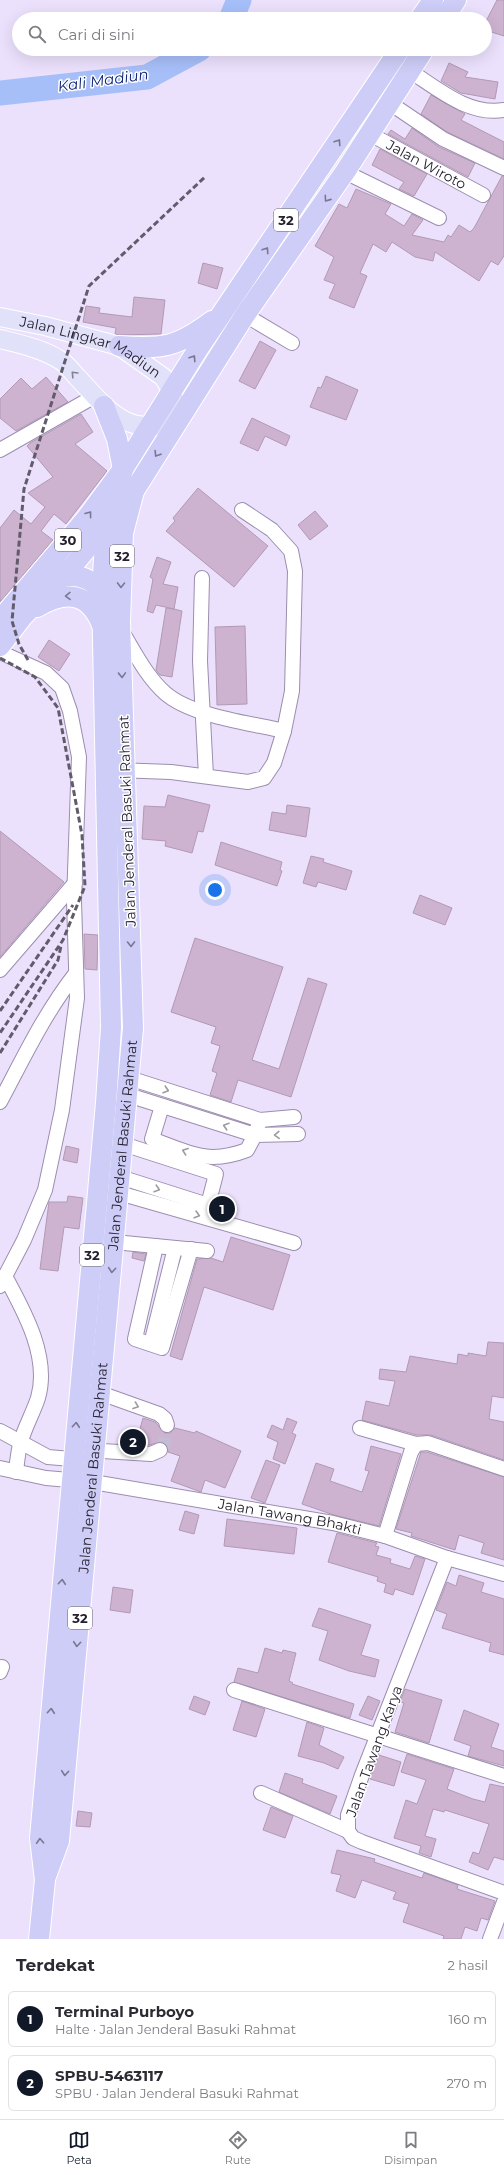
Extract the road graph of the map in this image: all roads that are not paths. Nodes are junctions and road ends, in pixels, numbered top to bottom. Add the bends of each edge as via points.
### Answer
1 (432, 0) edge
2 (456, 0) edge
3 (424, 12) edge
4 (448, 12) edge
5 (395, 56) edge
6 (420, 56) edge
7 (410, 71) junction
8 (372, 91) junction
9 (389, 104) junction
10 (504, 110) edge
11 (370, 134) junction
12 (504, 168) edge
13 (345, 172) junction
14 (483, 195) dead end
15 (440, 218) dead end
16 (226, 311) junction
17 (245, 315) junction
18 (0, 318) edge
19 (0, 339) edge
20 (292, 343) dead end
21 (119, 346) junction
22 (172, 391) junction
23 (99, 400) junction
24 (177, 421) junction
25 (150, 427) junction
26 (0, 450) edge
27 (123, 469) junction
28 (134, 491) junction
29 (242, 510) dead end
30 (109, 523) junction
31 (61, 577) junction
32 (202, 578) dead end
33 (102, 591) junction
34 (11, 615) edge
35 (115, 626) junction
36 (0, 646) edge
37 (0, 652) edge
38 (203, 712) junction
39 (284, 731) junction
40 (116, 770) junction
41 (206, 776) junction
42 (75, 883) junction
43 (0, 970) edge
44 (76, 973) junction
45 (128, 1087) junction
46 (0, 1102) edge
47 (162, 1106) junction
48 (294, 1117) dead end
49 (260, 1120) junction
50 (298, 1134) dead end
51 (255, 1135) junction
52 (124, 1144) junction
53 (119, 1193) junction
54 (97, 1210) junction
55 (114, 1242) junction
56 (294, 1243) dead end
57 (156, 1246) junction
58 (175, 1248) junction
59 (191, 1249) junction
60 (207, 1251) dead end
61 (3, 1281) edge
62 (151, 1344) junction
63 (100, 1392) junction
64 (167, 1425) dead end
65 (360, 1428) dead end
66 (0, 1431) edge
67 (20, 1442) junction
68 (416, 1444) junction
69 (160, 1450) dead end
70 (74, 1454) junction
71 (95, 1456) junction
72 (0, 1468) edge
73 (504, 1469) edge
74 (16, 1472) junction
75 (71, 1480) junction
76 (93, 1482) junction
77 (385, 1536) junction
78 (447, 1558) junction
79 (504, 1574) edge
80 (234, 1690) dead end
81 (378, 1735) junction
82 (504, 1776) edge
83 (261, 1793) dead end
84 (348, 1831) junction
85 (45, 1880) junction
86 (504, 1893) edge
87 (504, 1902) edge
88 (39, 1939) edge
89 (490, 1939) edge

1 - 3 highway
2 - 4 highway
5 - 8 highway, 32
6 - 7 highway, 32
7 - 9 highway, 32
7 - 10 street via 470,107 483,111
8 - 9 street
16 -> 8 highway, 32
9 - 11 highway, 32
9 - 12 street via 443,139
11 - 13 highway, 32
11 - 14 street, Jalan Wiroto
13 - 15 street
13 -> 17 highway, 32
16 - 21 highway via 194,335 176,343 155,349
22 -> 16 highway, 32
17 - 20 street
17 - 24 highway, 32
18 - 21 main road, Jalan Lingkar Madiun via 45,326
23 -> 19 main road, Jalan Lingkar Madiun via 61,360 26,345
21 - 22 main road, Jalan Lingkar Madiun via 163,377
22 - 24 main road
22 - 25 highway, 32
23 - 25 main road, Jalan Lingkar Madiun via 134,426
23 - 26 street
23 - 27 highway via 117,439
24 - 25 main road, Jalan Lingkar Madiun
24 -> 28 highway, 32
25 - 27 highway, 32
27 - 30 highway, 32
34 -> 27 highway, 30
28 - 30 highway, 30
28 -> 35 highway, 32 via 123,533
29 - 39 street via 272,530 290,551 296,571 292,691
30 - 31 highway, 30
30 - 33 highway, 32
31 - 33 highway, 30 via 84,578 97,584
31 - 34 highway, 30 via 45,584
32 - 38 street via 200,661
33 - 35 highway, 30
35 -> 34 highway, 30 via 88,602 75,596 61,596
34 - 36 highway, 30
35 - 38 street via 155,683 166,694 182,705
35 - 40 highway, Jalan Jenderal Basuki Rahmat / 32
37 - 42 street via 46,673 62,688 70,711 79,757
38 - 39 street
38 - 41 street
39 - 41 street via 274,763 264,778 248,782
40 - 41 street
40 -> 45 highway, Jalan Jenderal Basuki Rahmat / 32 via 133,1028
40 - 54 highway, Jalan Jenderal Basuki Rahmat / 32 via 111,1028
42 - 43 street
42 - 44 street
44 - 46 street via 55,1000
44 - 61 street via 77,998 62,1110 45,1190
45 - 47 street
45 -> 49 street
45 - 52 highway, Jalan Jenderal Basuki Rahmat / 32
51 -> 47 street
51 -> 47 street via 247,1150 228,1157 202,1157 152,1139
48 - 49 street
49 - 51 street
50 -> 51 street
52 - 53 highway, Jalan Jenderal Basuki Rahmat / 32
53 -> 52 street via 208,1205 216,1174
53 - 54 highway
53 - 55 highway, Jalan Jenderal Basuki Rahmat / 32
53 -> 56 street
70 -> 54 highway, Jalan Jenderal Basuki Rahmat / 32
55 - 57 street
55 -> 63 highway, Jalan Jenderal Basuki Rahmat / 32
57 - 58 street
57 - 62 street via 135,1339
58 - 59 street
58 - 62 street
59 - 60 street
59 - 62 street via 162,1348
61 - 67 street via 22,1308 40,1358 38,1397
63 -> 64 street via 159,1414
63 - 71 highway, Jalan Jenderal Basuki Rahmat / 32
65 - 68 street
66 - 67 street
67 - 70 street via 48,1457
67 - 74 street
68 - 73 street via 428,1443
68 - 77 street via 411,1452
69 - 71 street via 151,1454
70 - 71 street
70 - 75 highway, Jalan Jenderal Basuki Rahmat / 32
71 - 76 highway, Jalan Jenderal Basuki Rahmat / 32
72 - 74 street, Jalan Tawang Bhakti
74 - 75 street, Jalan Tawang Bhakti
75 - 76 street, Jalan Tawang Bhakti
85 -> 75 highway, Jalan Jenderal Basuki Rahmat / 32 via 40,1838
76 - 77 street, Jalan Tawang Bhakti via 334,1523
76 -> 85 highway, Jalan Jenderal Basuki Rahmat / 32 via 59,1841
77 - 78 street, Jalan Tawang Bhakti
78 - 79 street, Jalan Tawang Bhakti
78 - 81 street, Jalan Tawang Karya
80 - 81 street
81 - 82 street
81 - 84 street, Jalan Tawang Karya via 348,1815
83 - 84 street
84 - 86 street, Jalan Tawang Karya via 353,1838 362,1842
85 - 88 highway, Jalan Jenderal Basuki Rahmat / 32
87 - 89 street

